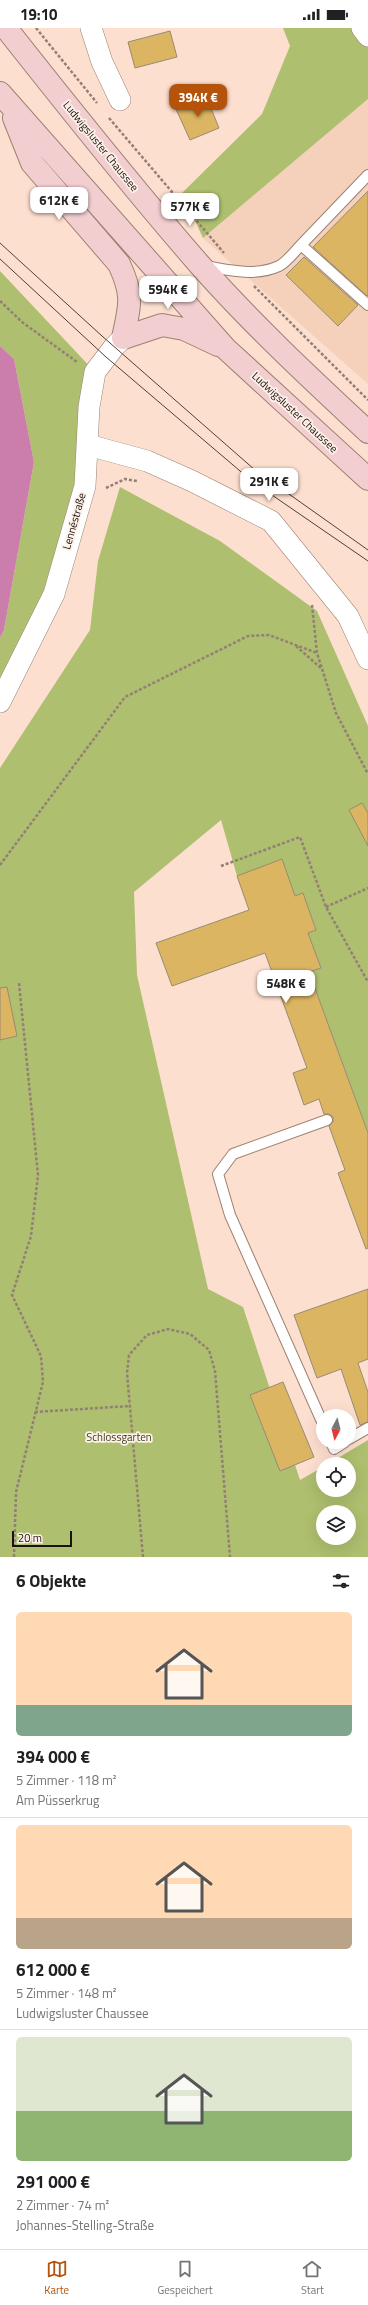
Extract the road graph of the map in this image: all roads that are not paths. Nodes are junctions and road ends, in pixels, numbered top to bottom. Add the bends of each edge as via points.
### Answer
1 (6, 28) edge
2 (91, 28) edge
3 (362, 28) edge
4 (368, 36) edge
5 (4, 97) edge
6 (113, 107) road end
7 (368, 175) edge
8 (301, 244) junction
9 (200, 265) junction
10 (368, 305) edge
11 (123, 338) junction
12 (225, 348) junction
13 (368, 432) edge
14 (88, 445) junction
15 (368, 479) edge
16 (368, 659) edge
17 (0, 702) edge
18 (327, 1120) dead end
19 (316, 1409) edge
20 (368, 1428) edge
21 (356, 1435) edge

1 - 9 street, Ludwigsluster Chaussee via 104,152
2 - 6 street
3 - 4 street
5 - 11 street via 32,163 119,264 125,276 131,301
5 - 12 street, Ludwigsluster Chaussee
7 - 8 lane
8 - 9 lane via 280,265 259,272 240,272
8 - 10 lane
9 - 13 street, Ludwigsluster Chaussee via 311,379
11 - 12 street via 162,325 184,329
11 - 14 street, Lennéstraße via 95,372 89,407
12 - 15 street, Ludwigsluster Chaussee
14 - 16 street via 147,461 271,521 348,616
14 - 17 street, Lennéstraße via 85,486 54,594
18 - 19 lane via 233,1154 218,1174 230,1215
20 - 21 lane

